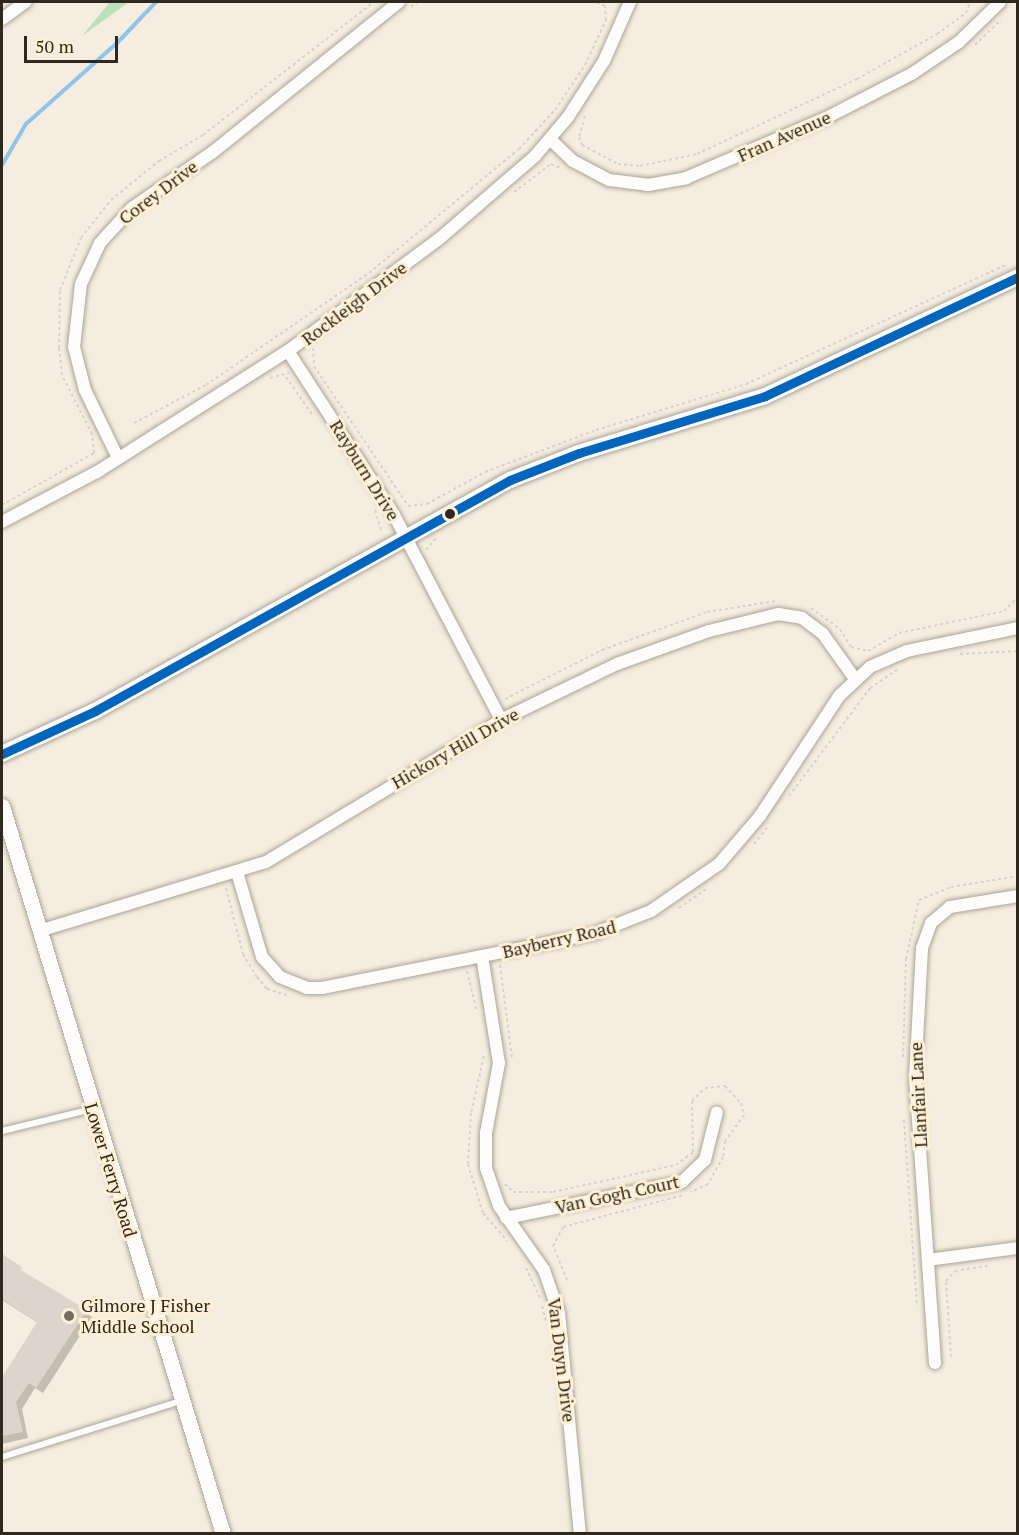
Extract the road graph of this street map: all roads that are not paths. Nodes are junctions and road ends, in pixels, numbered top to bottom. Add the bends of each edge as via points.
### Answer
1 (25, 2) edge
2 (630, 2) edge
3 (1000, 2) edge
4 (403, 6) edge
5 (2, 19) edge
6 (550, 139) junction
7 (1012, 271) edge
8 (288, 351) junction
9 (118, 459) junction
10 (2, 522) edge
11 (405, 536) junction
12 (1017, 628) edge
13 (855, 679) junction
14 (501, 720) junction
15 (2, 754) edge
16 (2, 806) edge
17 (237, 872) junction
18 (1017, 896) edge
19 (39, 931) junction
20 (482, 956) junction
21 (92, 1109) junction
22 (717, 1112) dead end
23 (2, 1131) edge
24 (506, 1218) junction
25 (1017, 1248) edge
26 (928, 1260) junction
27 (935, 1364) dead end
28 (182, 1400) junction
29 (2, 1457) edge
30 (222, 1533) edge
31 (580, 1533) edge

1 - 5 street
2 - 6 street, Rockleigh Drive via 594,78
3 - 6 street, Fran Avenue via 959,42 913,73 807,127 686,178 648,185 609,180 573,161
4 - 9 street, Corey Drive via 213,152 132,208 100,243 81,284 74,347 84,390
6 - 8 street, Rockleigh Drive via 439,239
7 - 11 main road via 765,396 536,468
8 - 9 street, Rockleigh Drive
8 - 11 street, Rayburn Drive via 372,476
9 - 10 street, Rockleigh Drive
11 - 14 street, Rayburn Drive
11 - 15 main road via 95,711
12 - 13 street, Bayberry Road via 907,651 870,667
13 - 14 street, Hickory Hill Drive via 814,624 790,614 778,614 663,646
13 - 20 street, Bayberry Road via 839,696 740,842 695,884 623,924
14 - 17 street, Hickory Hill Drive via 395,782 296,847
16 - 19 street, Lower Ferry Road
17 - 19 street, Hickory Hill Drive
17 - 20 street, Bayberry Road via 262,957 275,973 294,984 322,988
18 - 26 street, Llanfair Lane via 950,907 931,923 922,948 915,1078
19 - 21 street, Lower Ferry Road
20 - 24 street, Van Duyn Drive via 499,1063 486,1132 486,1168
21 - 23 lane
21 - 28 street, Lower Ferry Road
22 - 24 street, Van Gogh Court via 705,1160 691,1178
24 - 31 street, Van Duyn Drive via 544,1270 559,1313
25 - 26 street
26 - 27 street, Llanfair Lane
28 - 29 lane
28 - 30 street, Lower Ferry Road

